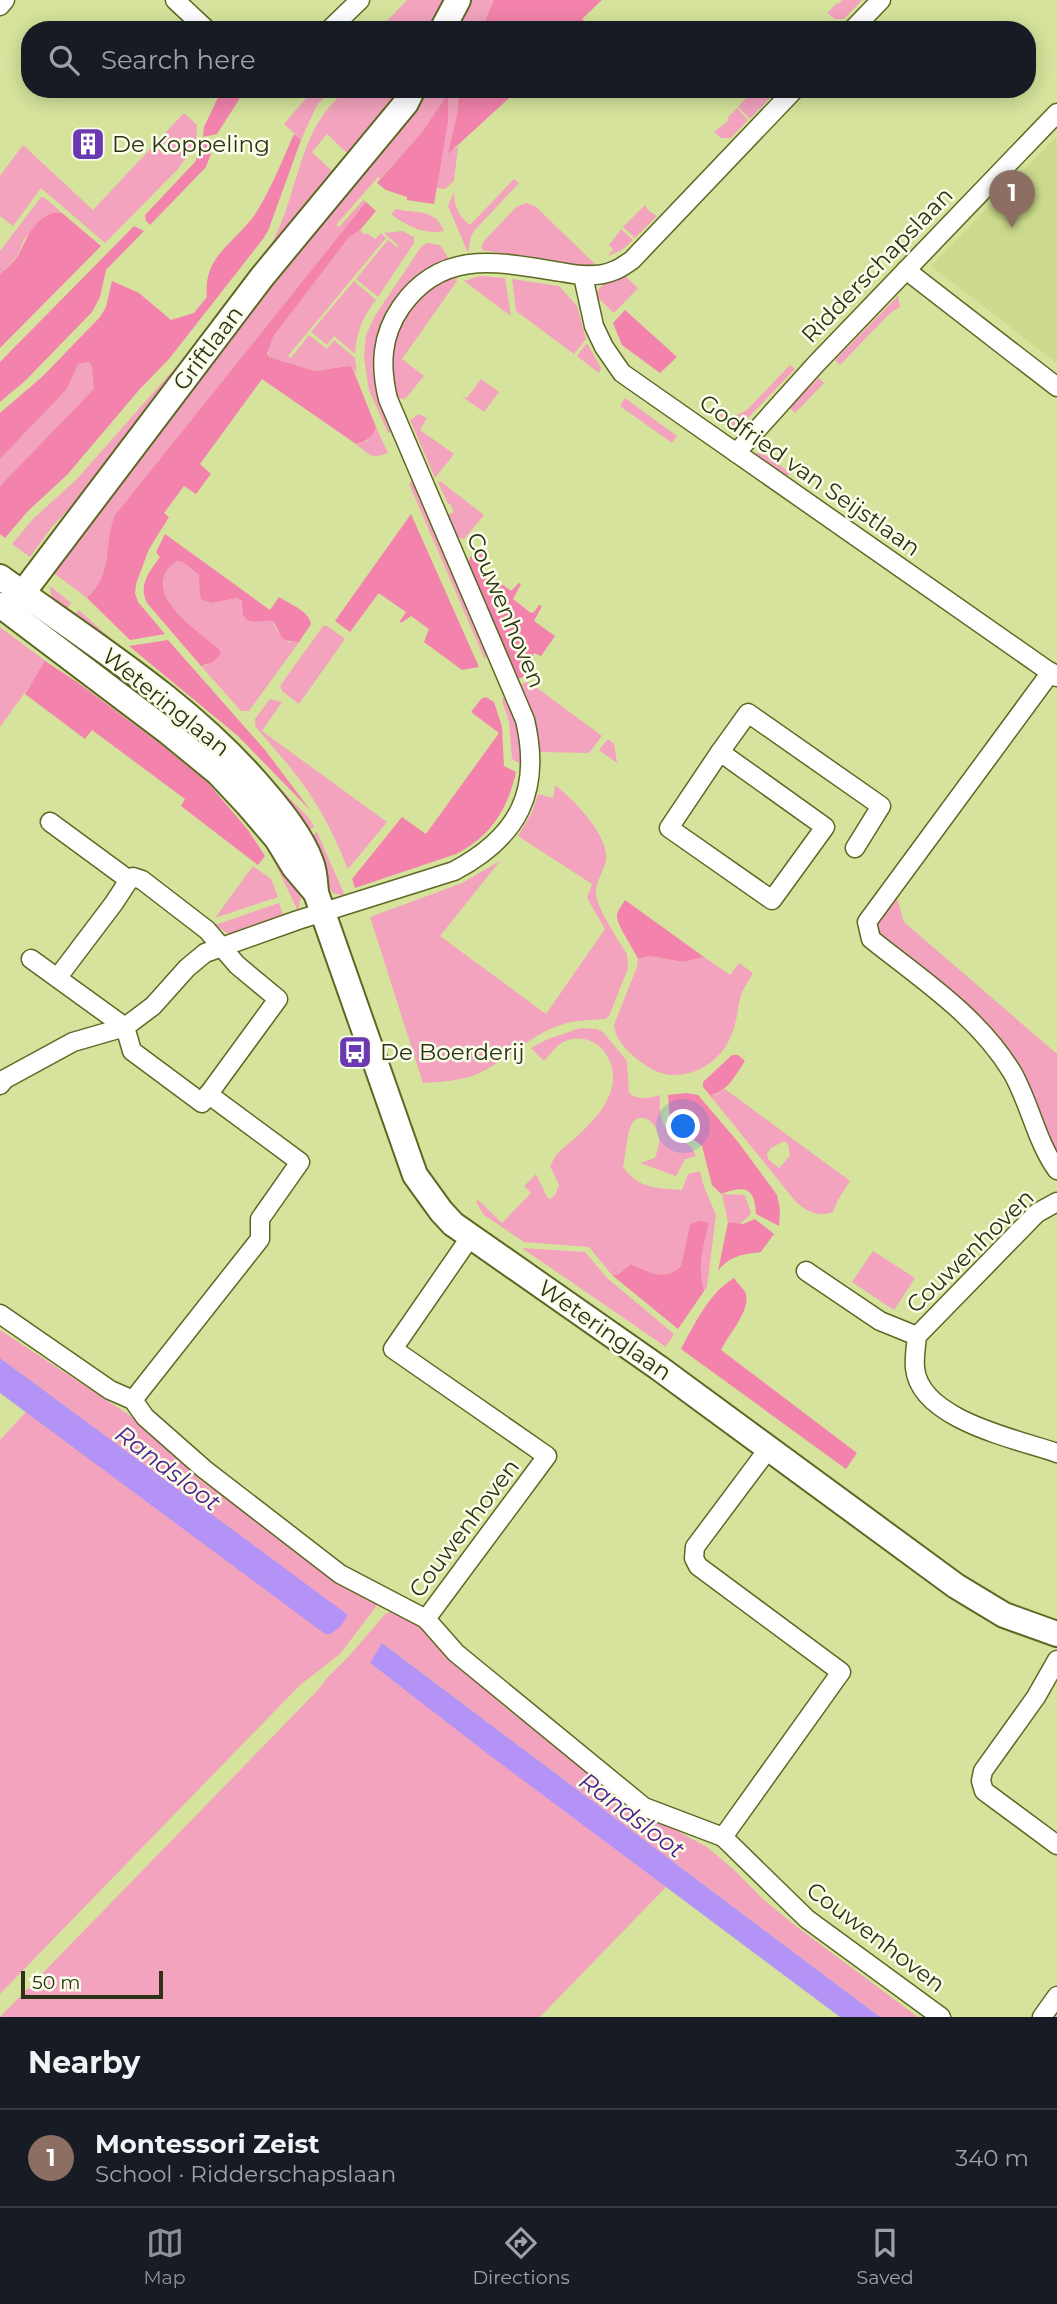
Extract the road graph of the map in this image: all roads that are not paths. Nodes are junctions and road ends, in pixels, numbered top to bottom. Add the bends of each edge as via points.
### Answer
1 (5, 0) edge
2 (175, 0) edge
3 (360, 0) edge
4 (458, 0) edge
5 (881, 0) edge
6 (0, 6) edge
7 (197, 21) edge
8 (339, 21) edge
9 (447, 21) edge
10 (861, 21) edge
11 (408, 98) edge
12 (786, 98) edge
13 (1057, 113) edge
14 (906, 270) junction
15 (583, 276) junction
16 (1057, 387) edge
17 (736, 453) junction
18 (0, 577) edge
19 (11, 603) edge
20 (1054, 675) edge
21 (720, 752) junction
22 (50, 822) dead end
23 (855, 848) dead end
24 (129, 880) junction
25 (319, 903) junction
26 (223, 947) junction
27 (31, 959) dead end
28 (58, 977) junction
29 (125, 1027) junction
30 (0, 1085) edge
31 (208, 1094) junction
32 (1057, 1170) edge
33 (1057, 1202) edge
34 (471, 1236) junction
35 (806, 1271) dead end
36 (0, 1314) edge
37 (917, 1336) junction
38 (133, 1401) junction
39 (769, 1448) junction
40 (1057, 1453) edge
41 (426, 1619) junction
42 (1057, 1634) edge
43 (1057, 1660) edge
44 (723, 1838) junction
45 (1057, 1845) edge
46 (1057, 1996) edge
47 (941, 2017) edge
48 (1042, 2017) edge

1 - 6 street
2 - 7 street
3 - 8 street
4 - 9 street
5 - 10 street
11 - 19 street, Griftlaan via 262,277
12 - 15 street via 632,260 612,272
13 - 14 street, Ridderschapslaan
14 - 16 street
14 - 17 street, Ridderschapslaan
15 - 17 street, Godfried van Seijstlaan via 594,326 622,373
15 - 25 street, Couwenhoven via 507,263 463,264 425,281 394,316 383,354 388,399 525,720 531,771 524,802 511,825 474,860 454,871
17 - 20 street, Godfried van Seijstlaan
18 - 19 street, Weteringlaan
19 - 25 street, Weteringlaan via 218,774 277,839
20 - 32 street via 867,922 871,939 990,1039 1013,1074
21 - 21 street via 669,828 772,900 825,827
21 - 23 street via 748,713 881,806
22 - 24 street
24 - 26 street via 142,880
24 - 28 street
25 - 26 street, Couwenhoven
25 - 34 street, Weteringlaan via 415,1175 441,1211
26 - 29 street, Couwenhoven via 196,960 153,1006
26 - 31 street via 278,999
27 - 28 street
28 - 29 street
29 - 30 street, Couwenhoven via 74,1042
29 - 31 street via 132,1051 202,1103
31 - 38 street via 300,1162 260,1219 260,1239
33 - 37 street, Couwenhoven via 1037,1213
34 - 39 street, Weteringlaan
34 - 41 street, Couwenhoven via 393,1349 547,1457
35 - 37 street, Couwenhoven via 880,1321
36 - 38 street, Couwenhoven
37 - 40 street, Couwenhoven via 915,1369 921,1387 938,1404 987,1432
38 - 41 street, Couwenhoven via 204,1469 340,1574
39 - 42 street, Weteringlaan via 956,1586 1004,1615
39 - 44 street via 695,1547 694,1558 698,1566 841,1672
41 - 44 street, Couwenhoven via 456,1653 644,1807
43 - 45 street via 1036,1698 983,1771 981,1781 984,1791
44 - 47 street, Couwenhoven via 807,1919
46 - 48 street

